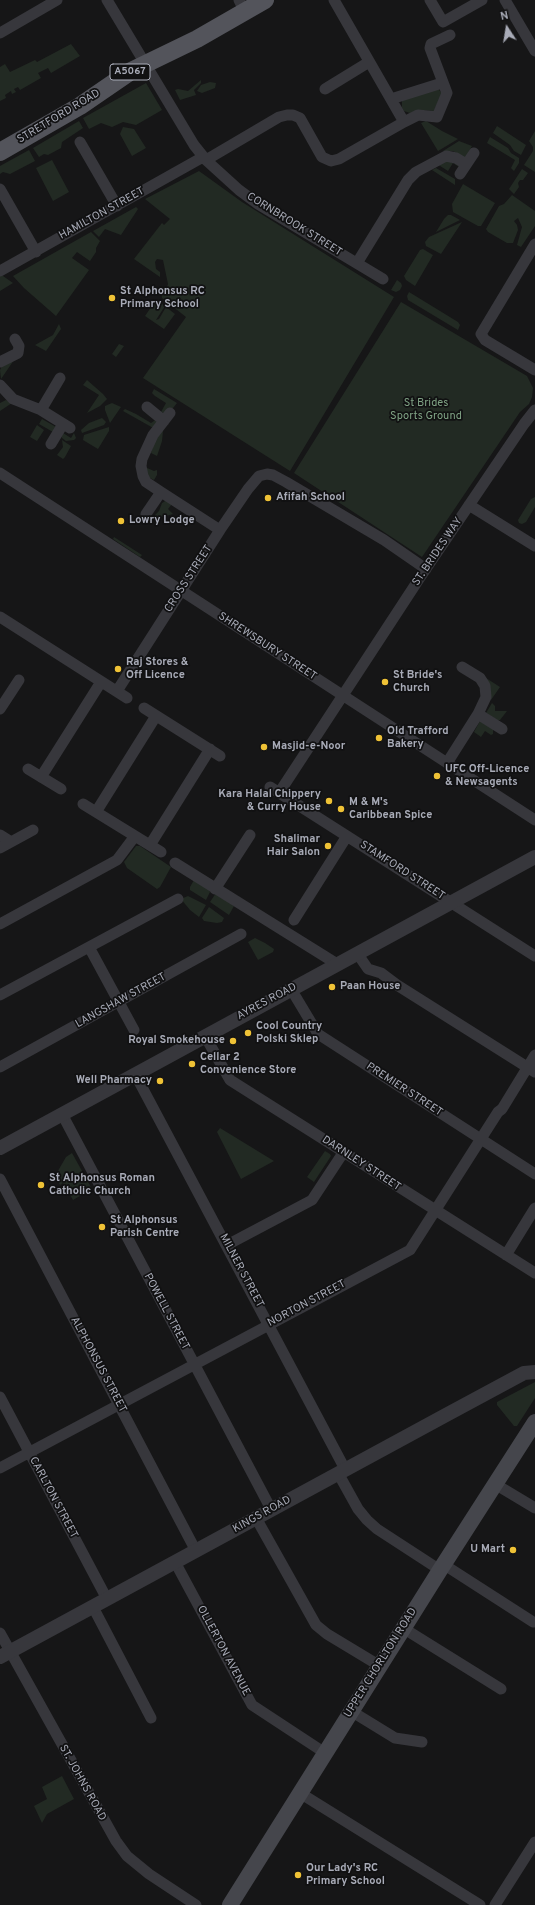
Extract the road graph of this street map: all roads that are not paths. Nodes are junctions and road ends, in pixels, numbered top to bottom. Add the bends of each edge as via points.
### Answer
1 (57, 0) edge
2 (107, 0) edge
3 (264, 0) edge
4 (334, 0) edge
5 (430, 0) edge
6 (482, 0) edge
7 (505, 0) edge
8 (242, 6) edge
9 (0, 33) edge
10 (450, 35) dead end
11 (535, 50) edge
12 (369, 62) junction
13 (145, 64) junction
14 (442, 82) junction
15 (325, 89) dead end
16 (391, 98) junction
17 (404, 122) junction
18 (80, 142) dead end
19 (0, 152) edge
20 (474, 153) dead end
21 (205, 159) junction
22 (0, 189) edge
23 (117, 206) junction
24 (535, 244) edge
25 (36, 252) junction
26 (357, 263) junction
27 (0, 271) edge
28 (383, 279) dead end
29 (14, 339) dead end
30 (0, 362) edge
31 (535, 370) edge
32 (60, 378) dead end
33 (0, 386) edge
34 (147, 408) dead end
35 (41, 410) junction
36 (535, 410) edge
37 (51, 444) dead end
38 (0, 473) edge
39 (161, 492) junction
40 (469, 506) junction
41 (146, 514) dead end
42 (220, 530) junction
43 (535, 546) edge
44 (426, 569) junction
45 (181, 591) junction
46 (0, 617) edge
47 (462, 667) dead end
48 (19, 680) dead end
49 (101, 682) junction
50 (117, 691) junction
51 (342, 696) junction
52 (127, 698) dead end
53 (144, 708) dead end
54 (0, 709) edge
55 (478, 714) junction
56 (156, 716) junction
57 (502, 729) dead end
58 (210, 749) junction
59 (220, 756) dead end
60 (447, 763) junction
61 (28, 769) dead end
62 (41, 777) junction
63 (61, 789) dead end
64 (274, 790) joint
65 (83, 804) dead end
66 (96, 812) junction
67 (535, 820) edge
68 (33, 830) dead end
69 (0, 835) edge
70 (250, 835) dead end
71 (135, 836) junction
72 (347, 836) junction
73 (11, 842) junction
74 (150, 845) junction
75 (0, 848) edge
76 (161, 852) dead end
77 (535, 857) edge
78 (175, 863) dead end
79 (215, 889) junction
80 (178, 899) dead end
81 (451, 902) junction
82 (294, 920) dead end
83 (0, 924) edge
84 (241, 934) dead end
85 (89, 947) junction
86 (357, 953) junction
87 (535, 956) edge
88 (337, 964) junction
89 (291, 989) junction
90 (0, 995) edge
91 (119, 1002) junction
92 (134, 1030) dead end
93 (205, 1036) junction
94 (535, 1055) edge
95 (0, 1066) edge
96 (531, 1070) edge
97 (135, 1074) junction
98 (62, 1114) junction
99 (480, 1139) junction
100 (0, 1148) edge
101 (343, 1153) junction
102 (535, 1174) edge
103 (0, 1179) edge
104 (535, 1208) edge
105 (435, 1211) junction
106 (227, 1245) junction
107 (506, 1255) junction
108 (535, 1273) edge
109 (269, 1324) junction
110 (535, 1363) edge
111 (194, 1364) junction
112 (530, 1373) edge
113 (0, 1397) edge
114 (118, 1405) junction
115 (535, 1422) edge
116 (29, 1452) junction
117 (0, 1468) edge
118 (342, 1471) junction
119 (495, 1484) junction
120 (535, 1508) edge
121 (272, 1509) junction
122 (256, 1518) junction
123 (196, 1551) junction
124 (175, 1562) junction
125 (442, 1567) junction
126 (107, 1599) junction
127 (93, 1607) junction
128 (533, 1622) dead end
129 (403, 1628) junction
130 (0, 1633) edge
131 (5, 1654) edge
132 (380, 1666) junction
133 (501, 1689) dead end
134 (351, 1711) junction
135 (150, 1718) dead end
136 (422, 1742) dead end
137 (325, 1752) junction
138 (300, 1793) junction
139 (535, 1842) edge
140 (196, 1905) edge
141 (230, 1905) edge
142 (480, 1905) edge
143 (495, 1905) edge

1 - 9 street
2 - 13 street, CORNBROOK STREET
3 - 8 main road, STRETFORD ROAD / A5067
4 - 12 street
5 - 6 street via 443,22
7 - 11 street
8 - 13 main road, STRETFORD ROAD / A5067 via 186,44
10 - 14 street via 431,44 430,48
12 - 15 street
12 - 16 street
13 - 19 main road, STRETFORD ROAD / A5067 via 80,106
13 - 21 street, CORNBROOK STREET
14 - 16 street
14 - 17 street via 447,94 438,116 421,115
16 - 17 street
17 - 21 street, HAMILTON STREET via 339,159 331,161 322,157 300,118 287,115
18 - 23 street
20 - 26 street via 463,169 456,158 446,156 416,172 408,180
21 - 23 street, HAMILTON STREET
21 - 26 street, CORNBROOK STREET via 258,204
22 - 25 street
23 - 25 street, HAMILTON STREET
24 - 31 street via 482,334 482,337
25 - 27 street, HAMILTON STREET
26 - 28 street, CORNBROOK STREET
29 - 30 street via 19,346 18,353
32 - 35 street
33 - 35 street via 13,399
34 - 39 street via 167,417 150,441 141,466 146,482
35 - 37 street via 67,426
36 - 40 street, ST. BRIDES WAY
38 - 45 street, SHREWSBURY STREET
39 - 41 street
39 - 42 street
40 - 43 street
40 - 44 street, ST. BRIDES WAY
42 - 44 street, CROSS STREET via 256,478 267,474 286,482 384,540
42 - 45 street, CROSS STREET
44 - 51 street, ST. BRIDES WAY
45 - 50 street, CROSS STREET
45 - 51 street, SHREWSBURY STREET
46 - 49 street
47 - 55 street via 480,678 485,686 484,703
48 - 54 street
49 - 50 street
49 - 62 street
50 - 52 street
51 - 60 street, SHREWSBURY STREET
51 - 64 street, ST. BRIDES WAY
53 - 56 street
55 - 57 street
55 - 60 street
56 - 58 street
56 - 66 street
58 - 59 street
58 - 74 street
60 - 67 street, SHREWSBURY STREET
61 - 62 street
62 - 63 street
64 - 72 street, STAMFORD STREET
65 - 66 street
66 - 71 street
68 - 73 street
69 - 73 street
70 - 79 street
71 - 74 street
71 - 83 street via 117,860
72 - 81 street, STAMFORD STREET
72 - 82 street
73 - 75 street
74 - 76 street
77 - 81 street, AYRES ROAD
78 - 79 street
79 - 88 street
80 - 85 street
81 - 86 street, AYRES ROAD
81 - 87 street, STAMFORD STREET
84 - 91 street, LANGSHAW STREET
85 - 90 street
85 - 91 street
86 - 88 street, AYRES ROAD
86 - 96 street via 368,969 381,972 397,985
88 - 89 street, AYRES ROAD
89 - 93 street, AYRES ROAD
89 - 99 street, PREMIER STREET via 318,1034
91 - 92 street
91 - 95 street, LANGSHAW STREET
93 - 97 street, AYRES ROAD
93 - 101 street, DARNLEY STREET via 230,1080
94 - 96 street, NORTON STREET
96 - 99 street, NORTON STREET
97 - 98 street, AYRES ROAD
97 - 106 street, MILNER STREET
98 - 100 street, AYRES ROAD
98 - 111 street, POWELL STREET
99 - 102 street, PREMIER STREET
99 - 105 street, NORTON STREET
101 - 105 street, DARNLEY STREET
101 - 106 street via 312,1200
103 - 114 street, ALPHONSUS STREET
104 - 107 street
105 - 107 street, DARNLEY STREET
105 - 109 street, NORTON STREET via 410,1250
106 - 109 street, MILNER STREET
107 - 108 street, DARNLEY STREET
109 - 111 street, NORTON STREET
109 - 118 street, MILNER STREET
110 - 112 street, KINGS ROAD via 530,1366
111 - 114 street, NORTON STREET
111 - 121 street, POWELL STREET
112 - 118 street, KINGS ROAD
113 - 116 street, CARLTON STREET
114 - 116 street, NORTON STREET
114 - 123 street, ALPHONSUS STREET
115 - 119 main road, UPPER CHORLTON ROAD
116 - 117 street, NORTON STREET
116 - 126 street, CARLTON STREET
118 - 121 street, KINGS ROAD
118 - 125 street, MILNER STREET via 358,1509 367,1520
119 - 120 street
119 - 125 main road, UPPER CHORLTON ROAD
121 - 122 street, KINGS ROAD
122 - 123 street, KINGS ROAD
122 - 132 street via 316,1625
123 - 124 street, KINGS ROAD
124 - 126 street, KINGS ROAD
124 - 137 street, OLLERTON AVENUE via 252,1705
125 - 128 street, MILNER STREET
125 - 129 main road, UPPER CHORLTON ROAD
126 - 127 street, KINGS ROAD
127 - 131 street, KINGS ROAD
127 - 135 street
129 - 132 main road, UPPER CHORLTON ROAD
129 - 133 street
130 - 131 street, ST. JOHNS ROAD
131 - 140 street, ST. JOHNS ROAD via 127,1856
132 - 134 main road, UPPER CHORLTON ROAD
134 - 136 street via 396,1738
134 - 137 main road, UPPER CHORLTON ROAD
137 - 138 main road, UPPER CHORLTON ROAD
138 - 141 main road, UPPER CHORLTON ROAD
138 - 142 street
139 - 143 street

